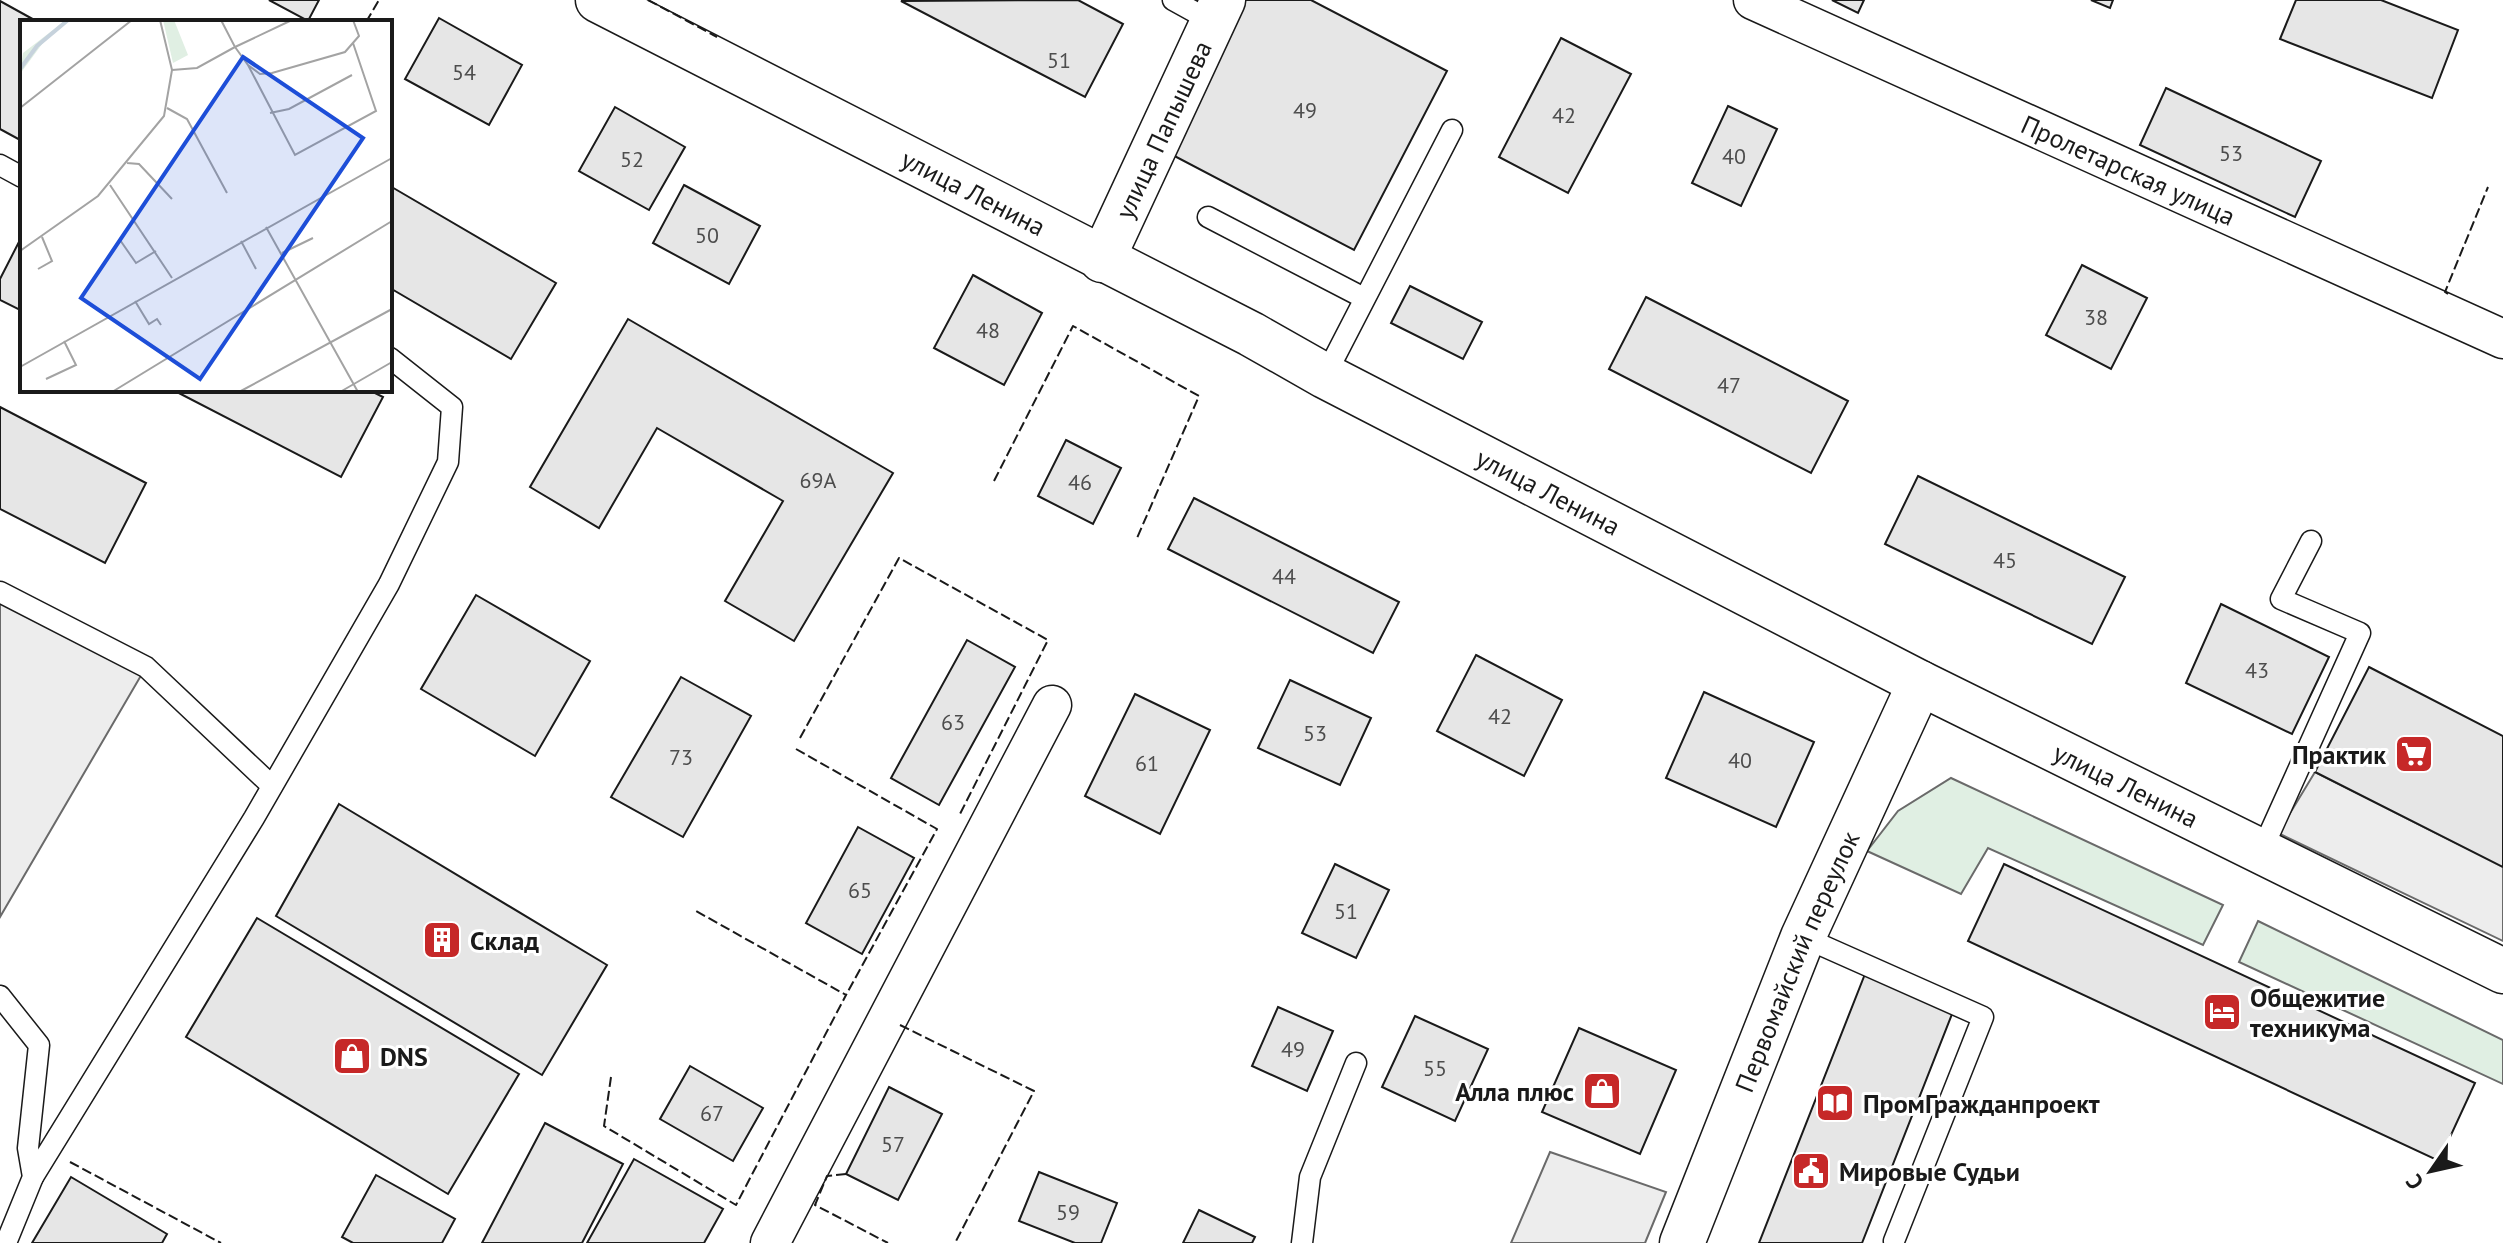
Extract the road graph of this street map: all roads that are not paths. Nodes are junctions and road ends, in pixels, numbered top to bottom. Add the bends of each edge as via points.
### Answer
1 (598, 0) edge
2 (1173, 0) edge
3 (1753, 0) edge
4 (1217, 11) edge
5 (1452, 130) dead end
6 (0, 165) edge
7 (20, 176) edge
8 (1208, 217) dead end
9 (1102, 260) junction
10 (1364, 298) junction
11 (2503, 339) edge
12 (392, 360) edge
13 (1325, 376) junction
14 (2311, 541) dead end
15 (0, 592) edge
16 (1920, 683) junction
17 (1052, 705) dead end
18 (272, 786) junction
19 (2262, 850) junction
20 (1803, 937) junction
21 (2503, 971) edge
22 (0, 996) edge
23 (1356, 1063) dead end
24 (33, 1177) junction
25 (1894, 1241) edge
26 (6, 1243) edge
27 (770, 1243) edge
28 (1302, 1243) edge
29 (1682, 1243) edge

1 - 9 main road, улица Ленина
2 - 4 lane
3 - 11 street, Пролетарская улица
4 - 9 main road, улица Папышева
5 - 10 lane
6 - 7 lane
8 - 10 lane
9 - 13 main road, улица Ленина
10 - 13 lane
12 - 18 lane via 452,407 448,462 389,584
13 - 16 main road, улица Ленина
14 - 19 lane via 2281,599 2360,633
15 - 18 lane via 146,667
16 - 19 main road, улица Ленина
16 - 20 main road, Первомайский переулок
17 - 27 street
18 - 24 lane
19 - 21 main road, улица Ленина
20 - 25 lane via 1983,1017
20 - 29 main road, Первомайский переулок
22 - 24 lane via 39,1045 28,1148
23 - 28 lane via 1310,1177
24 - 26 lane

